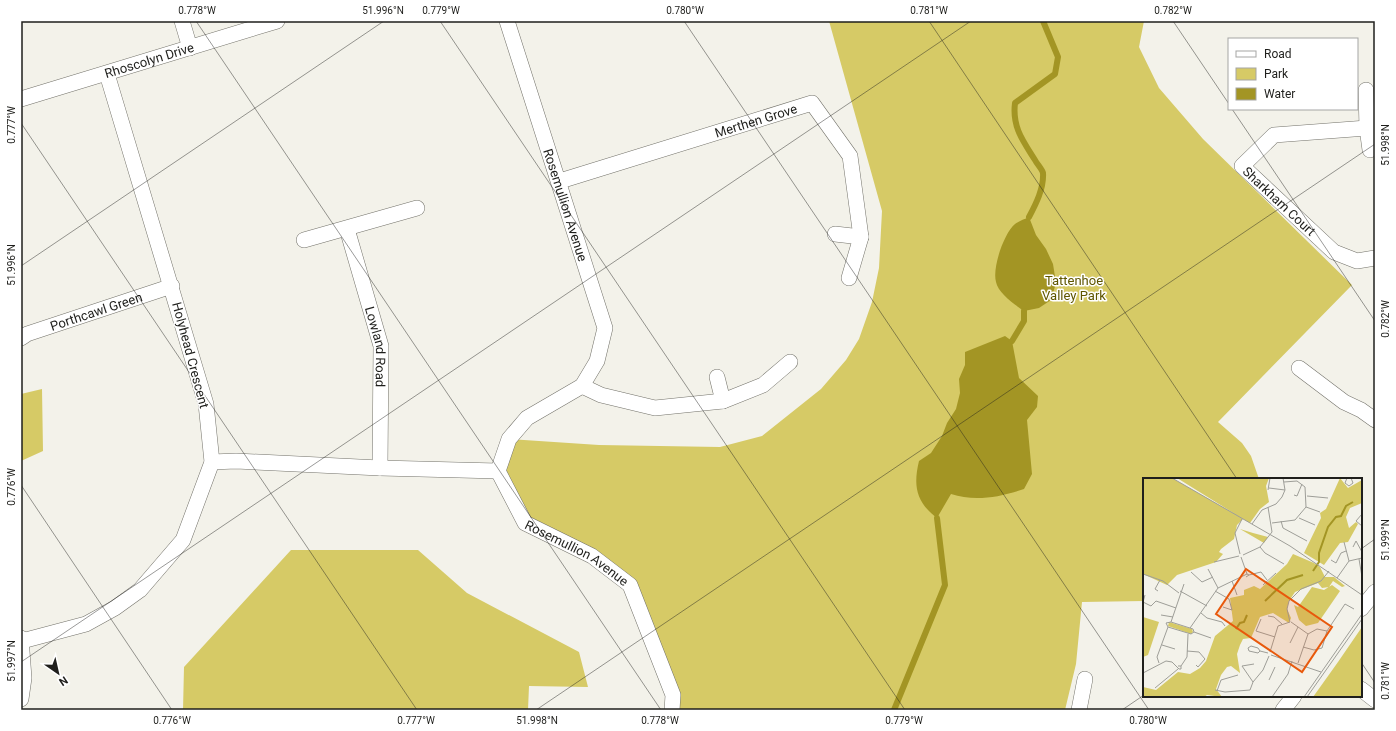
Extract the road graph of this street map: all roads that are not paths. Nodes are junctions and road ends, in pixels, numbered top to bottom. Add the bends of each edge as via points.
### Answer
1 (182, 21) edge
2 (277, 21) edge
3 (507, 21) edge
4 (190, 48) junction
5 (107, 74) junction
6 (1366, 90) dead end
7 (21, 99) edge
8 (1367, 128) junction
9 (1370, 150) dead end
10 (560, 181) junction
11 (417, 208) dead end
12 (347, 229) junction
13 (835, 234) dead end
14 (861, 237) junction
15 (304, 240) dead end
16 (1375, 258) edge
17 (849, 278) dead end
18 (172, 286) junction
19 (21, 338) edge
20 (790, 362) dead end
21 (1299, 368) dead end
22 (717, 377) dead end
23 (582, 386) junction
24 (723, 401) junction
25 (1375, 420) edge
26 (212, 462) junction
27 (380, 468) junction
28 (498, 471) junction
29 (1375, 592) edge
30 (1362, 608) edge
31 (21, 640) edge
32 (1085, 679) dead end
33 (1362, 690) edge
34 (1293, 697) edge
35 (21, 699) edge
36 (1375, 700) edge
37 (672, 710) edge
38 (1079, 710) edge
39 (1283, 710) edge

1 - 4 street
2 - 4 street, Rhoscolyn Drive
3 - 10 street, Rosemullion Avenue
4 - 5 street, Rhoscolyn Drive
5 - 7 street, Rhoscolyn Drive
5 - 18 street, Holyhead Crescent
6 - 8 street
8 - 9 street
8 - 16 street, Sharkham Court via 1274,135 1242,166 1334,252 1358,261
10 - 14 street, Merthen Grove via 812,103 850,156
10 - 23 street, Rosemullion Avenue via 605,328 597,361
11 - 12 street
12 - 15 street
12 - 27 street, Lowland Road via 381,346
13 - 14 street
14 - 17 street, Merthen Grove
18 - 19 street, Porthcawl Green
18 - 26 street, Holyhead Crescent via 206,404
20 - 24 street via 763,385
21 - 25 street via 1344,402
22 - 24 street
23 - 24 street via 601,395 655,408
23 - 28 street, Rosemullion Avenue via 527,418 509,440
26 - 27 street
26 - 31 street, Holyhead Crescent via 183,540 140,590 86,624
27 - 28 street
28 - 37 street, Rosemullion Avenue via 525,523 592,556 630,584 673,695
29 - 30 street
31 - 35 street via 24,678
32 - 38 street
33 - 36 street
34 - 39 street

